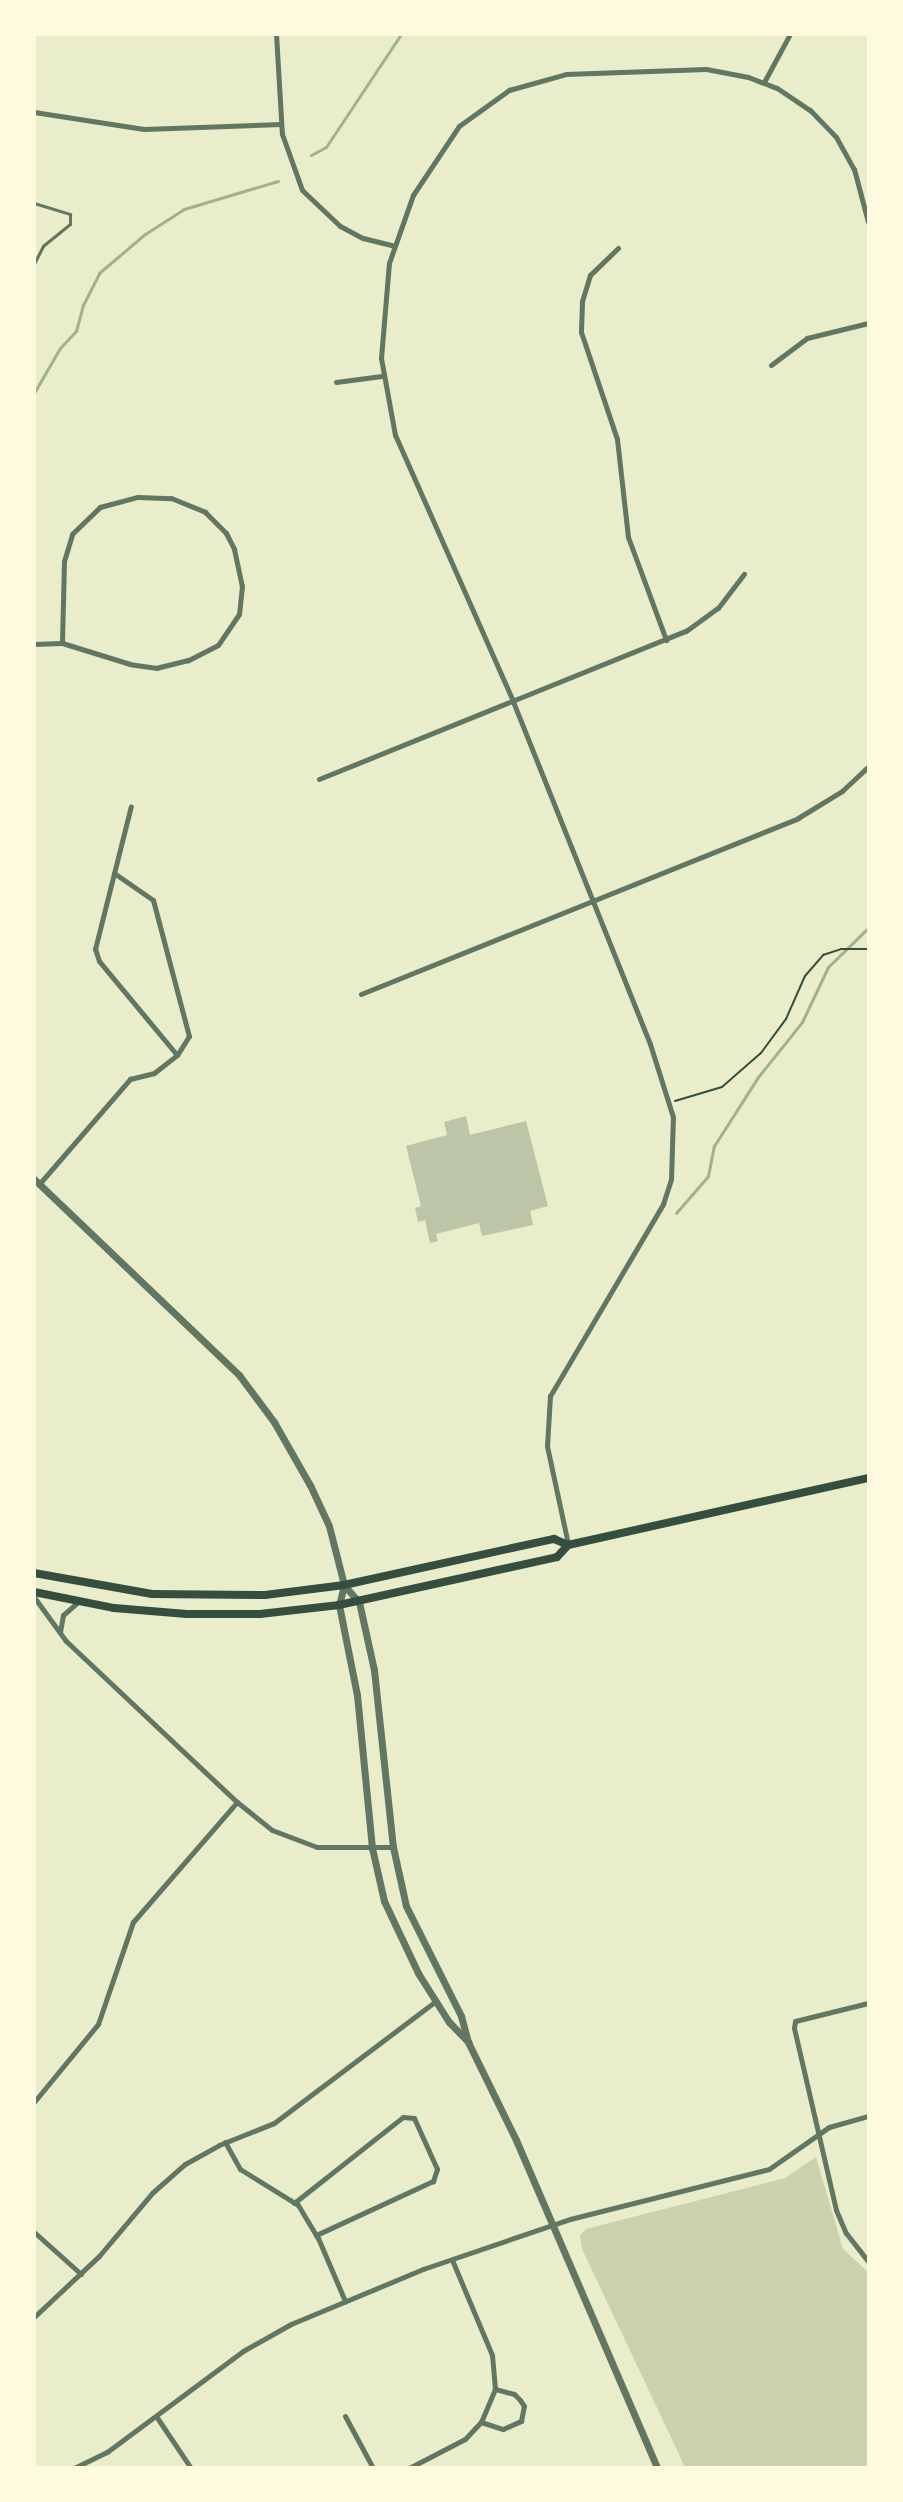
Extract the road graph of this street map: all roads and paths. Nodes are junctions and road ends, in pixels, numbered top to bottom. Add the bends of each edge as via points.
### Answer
1 (276, 34) edge
2 (790, 34) edge
3 (764, 82) junction
4 (35, 112) edge
5 (281, 124) junction
6 (34, 203) edge
7 (868, 222) edge
8 (394, 246) junction
9 (618, 248) dead end
10 (34, 264) edge
11 (868, 323) edge
12 (771, 365) dead end
13 (382, 376) junction
14 (336, 382) dead end
15 (744, 574) dead end
16 (666, 640) junction
17 (34, 644) edge
18 (62, 644) junction
19 (513, 701) junction
20 (868, 767) edge
21 (319, 779) dead end
22 (131, 806) dead end
23 (114, 873) junction
24 (593, 901) junction
25 (868, 949) edge
26 (361, 994) dead end
27 (177, 1055) junction
28 (670, 1103) junction
29 (37, 1181) edge
30 (868, 1478) edge
31 (568, 1545) junction
32 (34, 1573) edge
33 (344, 1585) junction
34 (34, 1592) edge
35 (34, 1597) edge
36 (78, 1602) junction
37 (359, 1602) junction
38 (339, 1605) junction
39 (61, 1634) junction
40 (237, 1802) junction
41 (393, 1847) junction
42 (372, 1848) junction
43 (436, 2001) junction
44 (868, 2003) edge
45 (468, 2042) junction
46 (34, 2102) edge
47 (868, 2116) edge
48 (821, 2134) junction
49 (225, 2142) junction
50 (294, 2203) junction
51 (554, 2227) junction
52 (34, 2232) edge
53 (316, 2235) junction
54 (452, 2260) junction
55 (868, 2261) edge
56 (81, 2274) junction
57 (345, 2301) junction
58 (34, 2317) edge
59 (495, 2389) junction
60 (156, 2416) junction
61 (345, 2416) dead end
62 (481, 2422) junction
63 (74, 2468) edge
64 (191, 2468) edge
65 (373, 2468) edge
66 (409, 2468) edge
67 (657, 2468) edge

1 - 5 street
2 - 3 street
3 - 7 street via 796,99 836,137 854,169
3 - 8 street via 721,70 629,71 554,76 509,90 471,115 451,136 413,195
4 - 5 street via 144,129
5 - 8 street via 293,172 313,204 354,234
6 - 10 lane via 70,214 70,224 43,246
8 - 13 street via 382,309
9 - 16 street via 590,275 582,302 581,332 617,439 628,537
11 - 12 street via 807,338
13 - 14 street
13 - 19 street via 403,459
15 - 16 street via 711,615
16 - 19 street
17 - 18 street
18 - 18 street via 157,668 188,660 218,645 234,625 242,600 240,568 226,534 192,504 171,498 125,498 100,507 76,529 67,546
19 - 21 street
19 - 24 street
20 - 24 street via 842,791 798,818
22 - 23 street
23 - 27 street via 153,900 189,1036
23 - 27 street via 97,934 99,961
24 - 26 street
24 - 28 street
25 - 28 path via 841,949 823,956 805,976 786,1018 761,1053 722,1087
27 - 29 street via 154,1073 130,1079
28 - 31 street via 674,1149 663,1204 642,1246 589,1326 550,1396 548,1446
29 - 33 street via 209,1344 252,1391 290,1449 322,1510
30 - 31 main road
31 - 33 main road via 554,1539
31 - 37 main road via 557,1557
32 - 33 main road via 101,1587 178,1596 264,1595
33 - 37 street
33 - 38 street
34 - 36 main road
35 - 39 street
36 - 38 main road via 152,1612 222,1615
36 - 39 street via 63,1615
37 - 38 main road
37 - 41 street via 380,1704
38 - 42 street via 362,1725
39 - 40 street
40 - 42 street via 272,1830 302,1843 337,1849
40 - 46 street via 133,1922 98,2024
41 - 42 street
41 - 45 street via 406,1905 461,2016
42 - 43 street via 393,1928
43 - 45 street
43 - 49 street via 288,2114
44 - 48 street via 795,2021 805,2080
45 - 51 street
47 - 48 street via 829,2127
48 - 51 street via 769,2169 638,2200
48 - 55 street via 836,2210 846,2233
49 - 50 street via 240,2169
49 - 56 street via 185,2164 152,2193
50 - 53 street
50 - 53 street via 403,2117 414,2118 437,2169 433,2181
51 - 54 street
51 - 67 street
52 - 56 street
53 - 57 street
54 - 57 street
54 - 59 street via 492,2355
56 - 58 street
57 - 60 street via 243,2351
59 - 62 street
59 - 62 street via 514,2394 520,2400 524,2406 521,2421 503,2429
60 - 63 street via 99,2457
60 - 64 street
61 - 65 street
62 - 66 street via 457,2445

